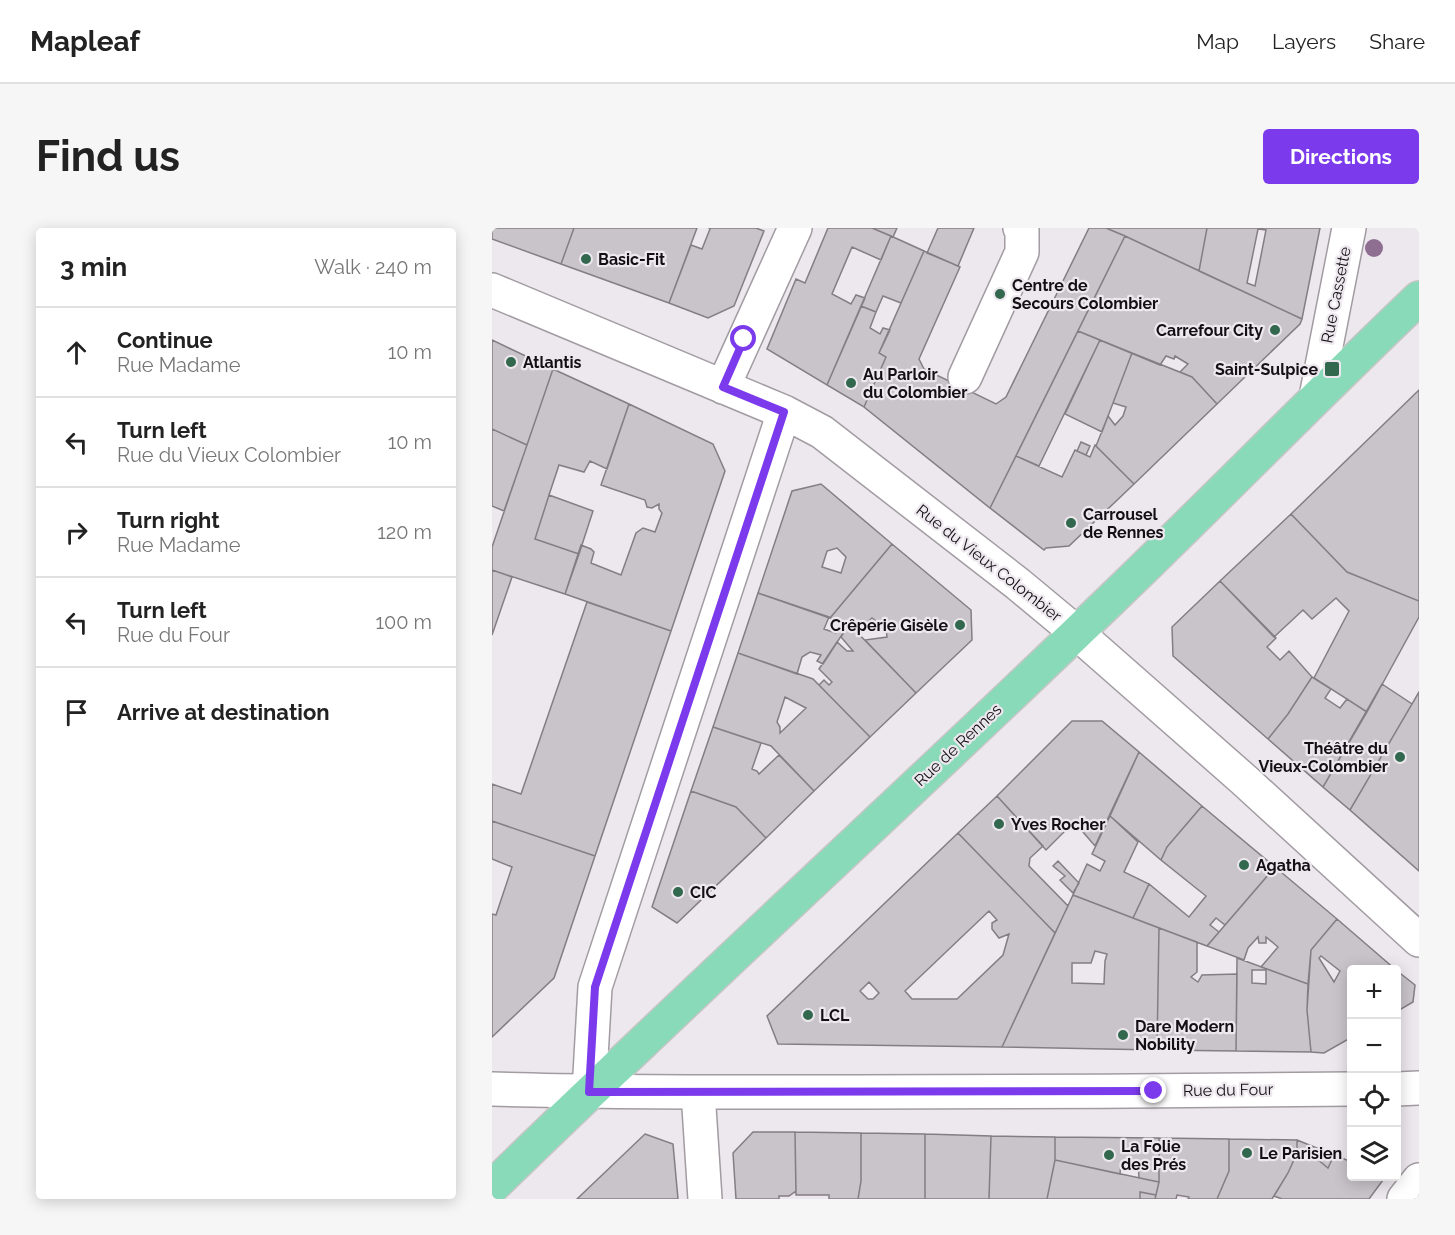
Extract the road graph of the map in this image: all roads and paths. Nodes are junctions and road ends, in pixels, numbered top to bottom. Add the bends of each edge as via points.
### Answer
1 (795, 228) edge
2 (1020, 228) edge
3 (1349, 228) edge
4 (492, 290) edge
5 (1419, 298) edge
6 (965, 377) dead end
7 (723, 387) junction
8 (1316, 397) junction
9 (784, 412) junction
10 (1077, 633) junction
11 (1419, 940) edge
12 (1419, 1088) edge
13 (492, 1089) edge
14 (1347, 1089) edge
15 (1401, 1089) edge
16 (589, 1092) junction
17 (698, 1092) junction
18 (492, 1187) edge
19 (705, 1199) edge

1 - 7 street
2 - 6 street via 1022,252
3 - 8 street, Rue Cassette
4 - 7 street, Rue du Vieux Colombier
5 - 8 main road, Rue de Rennes
7 - 9 street, Rue du Vieux Colombier
8 - 10 main road, Rue de Rennes
9 - 10 street, Rue du Vieux Colombier via 822,432
9 - 16 street via 595,987
10 - 11 street, Rue du Vieux Colombier
10 - 16 main road, Rue de Rennes
12 - 15 street
13 - 16 street, Rue du Four
14 - 17 street, Rue du Four
16 - 17 street, Rue du Four
16 - 18 main road, Rue de Rennes
17 - 19 street

